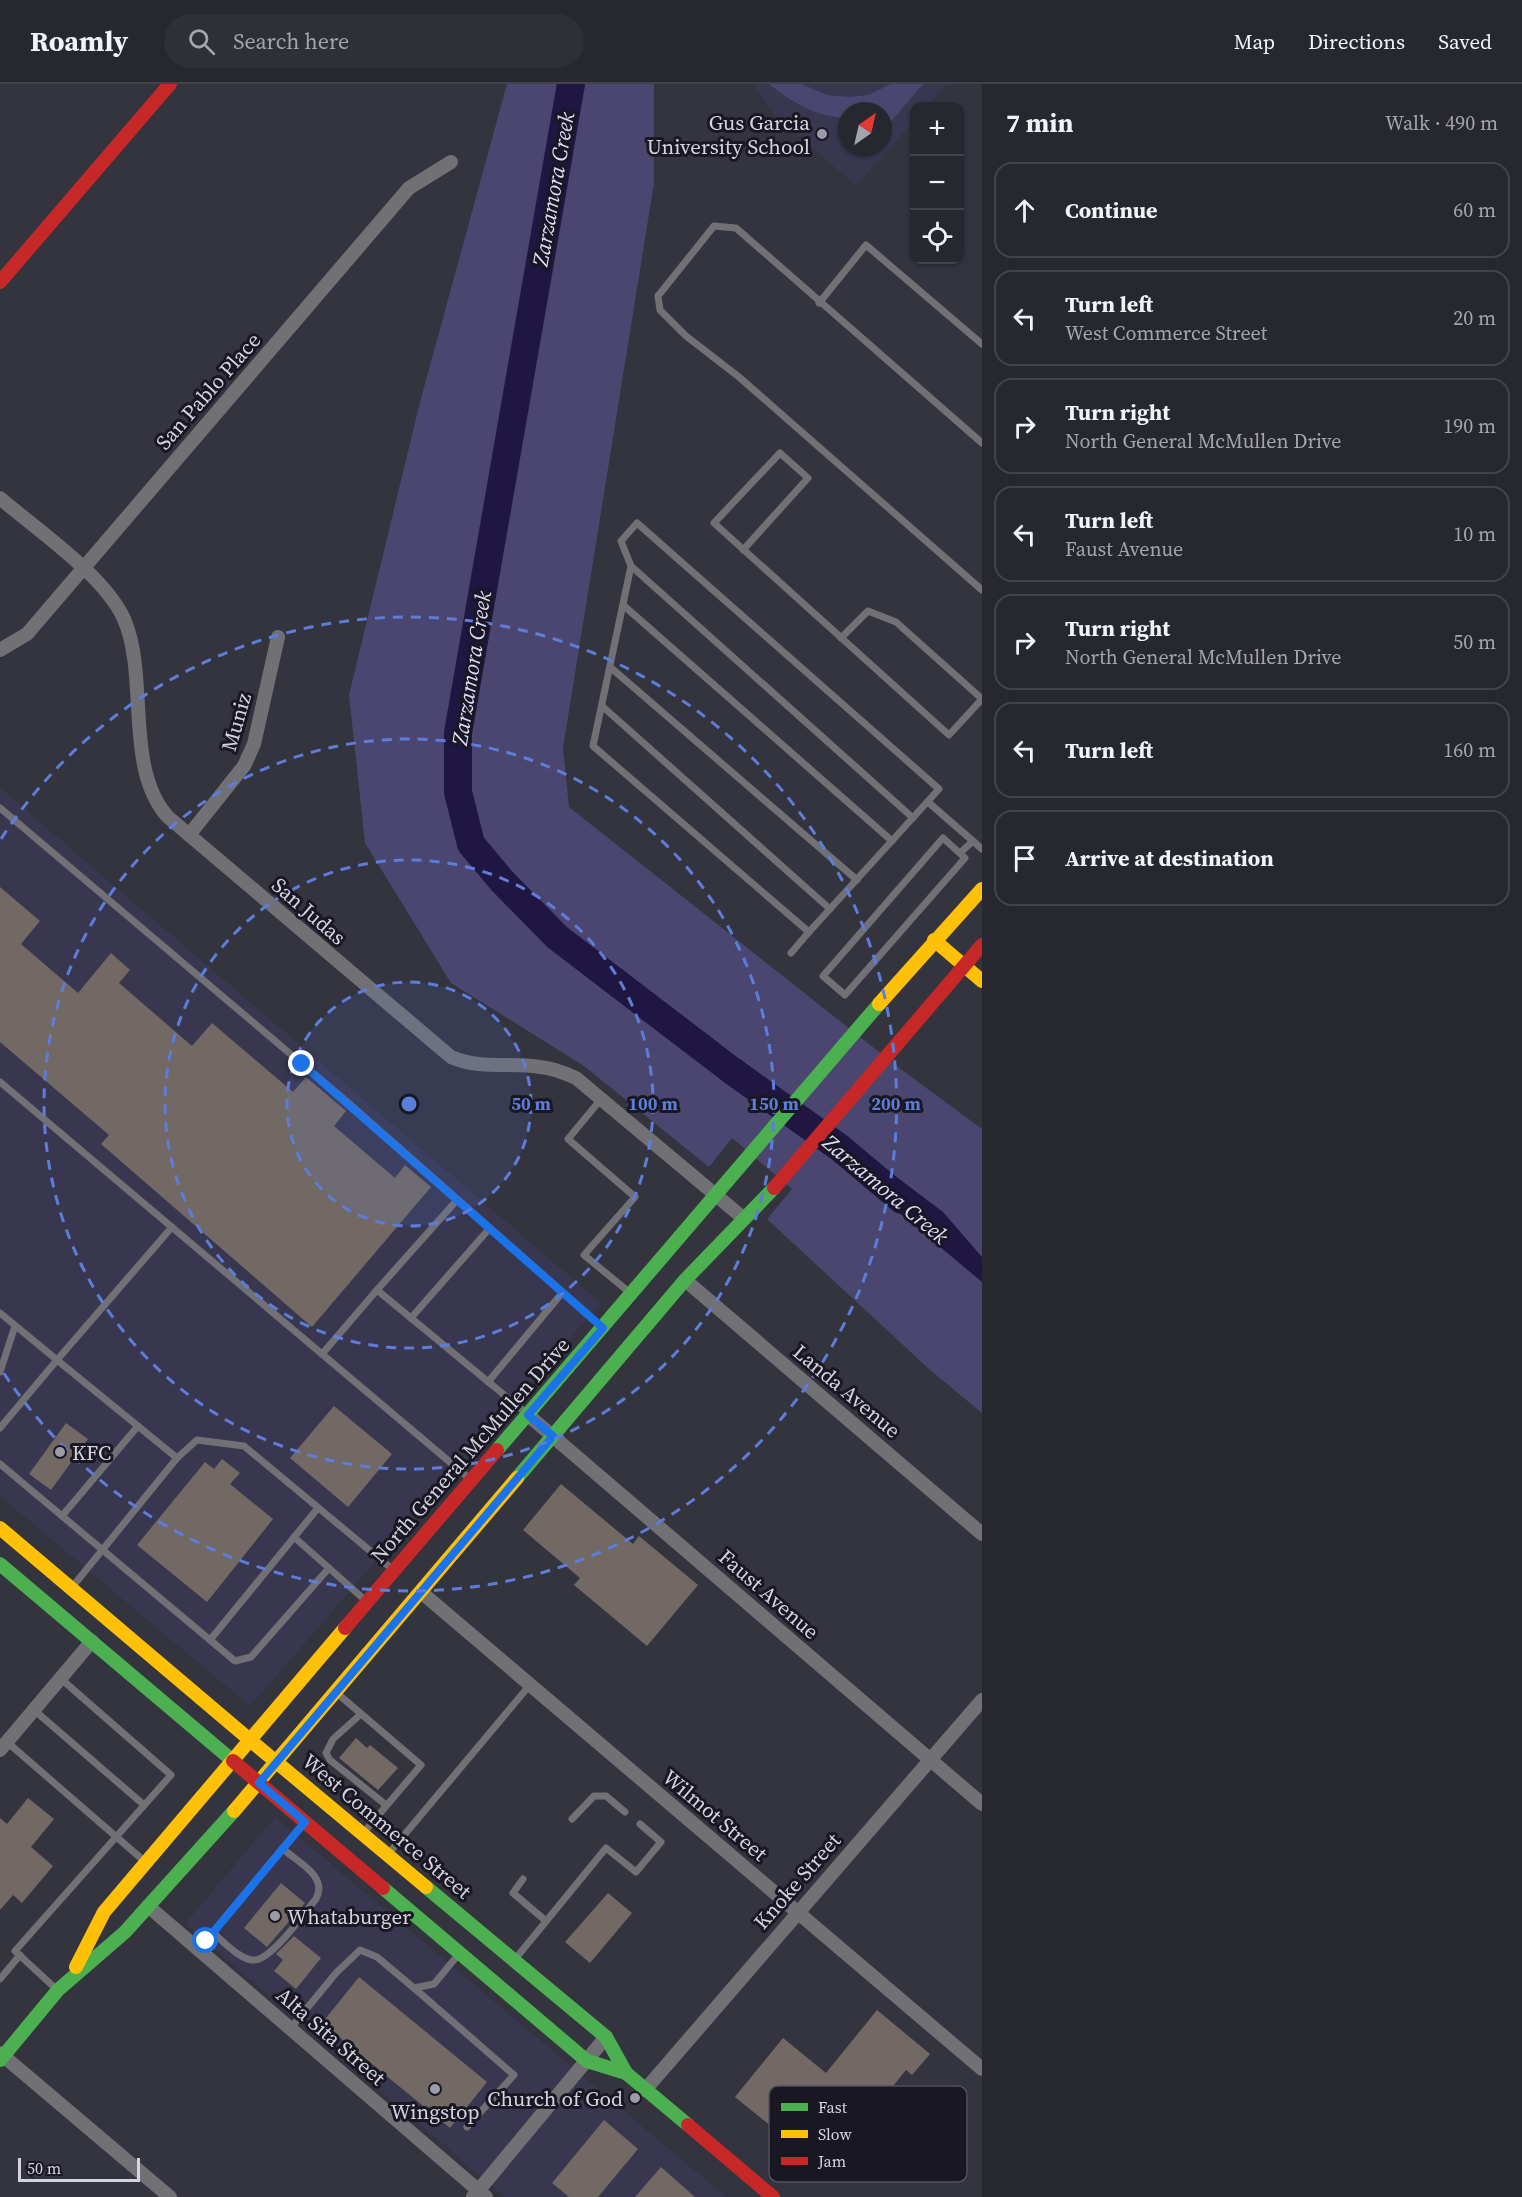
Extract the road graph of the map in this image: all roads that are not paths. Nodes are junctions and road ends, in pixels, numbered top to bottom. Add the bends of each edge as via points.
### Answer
1 (170, 84) edge
2 (451, 162) dead end
3 (0, 282) edge
4 (819, 303) junction
5 (982, 344) edge
6 (982, 444) edge
7 (0, 498) edge
8 (743, 549) junction
9 (631, 566) junction
10 (83, 569) junction
11 (982, 590) edge
12 (623, 605) junction
13 (278, 637) dead end
14 (841, 638) junction
15 (0, 650) edge
16 (610, 667) junction
17 (982, 699) edge
18 (602, 706) junction
19 (928, 802) junction
20 (0, 808) edge
21 (914, 816) junction
22 (189, 835) junction
23 (892, 841) junction
24 (974, 842) junction
25 (982, 849) edge
26 (960, 853) junction
27 (857, 880) junction
28 (982, 889) edge
29 (830, 909) junction
30 (809, 932) junction
31 (934, 940) junction
32 (982, 945) edge
33 (791, 953) dead end
34 (964, 966) junction
35 (982, 981) edge
36 (0, 1082) edge
37 (602, 1098) junction
38 (714, 1194) junction
39 (457, 1200) junction
40 (742, 1217) junction
41 (172, 1227) junction
42 (489, 1229) junction
43 (685, 1280) junction
44 (377, 1290) junction
45 (562, 1293) junction
46 (632, 1294) junction
47 (0, 1313) edge
48 (411, 1318) junction
49 (15, 1326) junction
50 (603, 1328) junction
51 (322, 1354) junction
52 (57, 1360) junction
53 (0, 1372) edge
54 (488, 1382) junction
55 (528, 1415) junction
56 (138, 1426) junction
57 (0, 1428) edge
58 (553, 1436) junction
59 (177, 1458) junction
60 (0, 1464) edge
61 (472, 1480) junction
62 (318, 1508) junction
63 (63, 1516) junction
64 (0, 1528) edge
65 (982, 1534) edge
66 (294, 1537) junction
67 (102, 1550) junction
68 (0, 1564) edge
69 (329, 1568) junction
70 (394, 1571) junction
71 (71, 1588) junction
72 (421, 1592) junction
73 (368, 1602) junction
74 (210, 1640) junction
75 (92, 1641) junction
76 (60, 1678) junction
77 (529, 1686) junction
78 (336, 1692) junction
79 (982, 1700) edge
80 (34, 1710) junction
81 (361, 1714) junction
82 (250, 1740) junction
83 (3, 1746) edge
84 (930, 1760) junction
85 (233, 1761) junction
86 (277, 1762) junction
87 (259, 1783) junction
88 (982, 1804) edge
89 (144, 1805) junction
90 (386, 1805) junction
91 (625, 1812) dead end
92 (572, 1819) dead end
93 (305, 1822) junction
94 (640, 1824) dead end
95 (363, 1833) junction
96 (117, 1836) junction
97 (283, 1849) junction
98 (388, 1854) junction
99 (146, 1862) junction
100 (524, 1879) dead end
101 (148, 1906) junction
102 (797, 1912) junction
103 (546, 1921) junction
104 (213, 1933) junction
105 (198, 1950) junction
106 (459, 1953) junction
107 (20, 1955) junction
108 (514, 1960) junction
109 (1, 1976) edge
110 (72, 1976) junction
111 (414, 1988) junction
112 (58, 1990) junction
113 (290, 2029) junction
114 (606, 2037) junction
115 (1, 2056) edge
116 (587, 2061) junction
117 (982, 2069) edge
118 (626, 2073) junction
119 (645, 2090) junction
120 (467, 2127) dead end
121 (479, 2195) edge
122 (170, 2197) edge
123 (773, 2197) edge

1 - 3 main road
2 - 10 street, San Pablo Place via 410,188
4 - 5 lane via 866,245
4 - 6 lane
4 - 11 lane via 736,228 714,226 658,296 660,310 686,336 739,377
7 - 10 street, San Judas
8 - 8 lane via 714,524 780,453 808,478
8 - 14 lane
9 - 12 lane
9 - 19 lane via 621,541 637,523 939,789
9 - 21 lane
10 - 15 street, San Pablo Place via 27,634
10 - 22 street, San Judas via 111,596 126,624 151,791 160,807
12 - 16 lane
12 - 23 lane
13 - 22 street, Muniz via 254,744 244,766
14 - 17 lane via 868,611 896,622
14 - 17 lane via 949,735
16 - 18 lane
16 - 27 lane
18 - 29 lane
18 - 30 lane via 593,746
19 - 21 lane
19 - 24 lane
20 - 39 lane
21 - 23 lane
22 - 37 street, San Judas via 451,1057 465,1064 557,1070 576,1078
23 - 27 lane
24 - 25 lane
24 - 26 lane
26 - 26 lane via 943,838 823,976 845,995 965,858
27 - 29 lane
28 - 31 main road, North General McMullen Drive
29 - 30 lane
30 - 33 lane
31 - 34 main road
31 - 38 main road, North General McMullen Drive
32 - 34 main road
34 - 35 main road
34 - 40 main road via 778,1183
36 - 41 lane
37 - 38 street, San Judas
37 - 46 lane via 568,1139 635,1197 584,1255
38 - 40 street, San Judas
38 - 46 main road, North General McMullen Drive
39 - 42 lane
39 - 44 lane
40 - 43 main road
41 - 51 lane
41 - 52 lane
42 - 45 lane
42 - 48 lane
43 - 58 main road
43 - 65 street, Landa Avenue
44 - 48 lane
44 - 51 lane
45 - 50 lane
45 - 54 lane
46 - 50 main road, North General McMullen Drive
47 - 49 lane
48 - 54 lane
49 - 52 lane
49 - 53 lane
50 - 55 main road, North General McMullen Drive
51 - 61 lane
52 - 56 lane
52 - 57 lane
54 - 55 lane
55 - 58 street, Faust Avenue
55 - 61 main road, North General McMullen Drive
56 - 59 lane
56 - 63 lane
58 - 72 main road
58 - 84 street, Faust Avenue
59 - 62 lane via 197,1440 244,1446
59 - 67 lane
60 - 63 lane
61 - 70 main road, North General McMullen Drive
62 - 66 lane
62 - 70 lane
63 - 67 lane
64 - 71 main road, West Commerce Street
66 - 69 lane
66 - 74 lane
67 - 71 lane
67 - 74 lane
68 - 75 main road, West Commerce Street
69 - 73 lane
69 - 74 lane via 251,1657 235,1661
70 - 73 main road, North General McMullen Drive
71 - 82 main road, West Commerce Street
72 - 77 street, Wilmot Street
72 - 78 main road
73 - 82 main road, North General McMullen Drive
75 - 76 street
75 - 85 main road, West Commerce Street
76 - 80 street
76 - 89 lane via 171,1775
77 - 98 lane
77 - 102 street, Wilmot Street
78 - 81 lane
78 - 86 main road
79 - 84 street, Knoke Street
80 - 83 street
80 - 89 lane
81 - 90 lane via 421,1765
81 - 90 lane via 333,1739 326,1753
82 - 85 main road, North General McMullen Drive
82 - 86 main road, West Commerce Street
83 - 96 lane
84 - 88 street, Faust Avenue
84 - 102 street, Knoke Street
85 - 87 main road, West Commerce Street
85 - 99 main road, North General McMullen Drive
86 - 87 main road
86 - 95 main road, West Commerce Street
87 - 93 main road, West Commerce Street
87 - 101 main road
89 - 96 lane
90 - 95 lane
91 - 92 lane via 606,1796 594,1796
93 - 97 lane
93 - 106 main road, West Commerce Street
94 - 103 lane via 661,1842 636,1872 606,1848
95 - 98 main road, West Commerce Street
96 - 99 lane
96 - 107 lane via 15,1951
97 - 104 lane
97 - 104 lane via 318,1878 321,1890 316,1899 262,1958 244,1957
98 - 108 main road, West Commerce Street
99 - 110 main road, North General McMullen Drive via 104,1912
100 - 103 lane via 513,1893
101 - 105 street, Alta Sita Street
101 - 110 main road via 125,1932
102 - 117 street, Wilmot Street
102 - 119 street, Knoke Street
103 - 108 lane
104 - 105 lane
105 - 113 street, Alta Sita Street
106 - 111 lane via 434,1984
106 - 116 main road, West Commerce Street
107 - 109 lane
107 - 112 lane
108 - 114 main road, West Commerce Street
110 - 112 main road
111 - 113 lane via 377,1957 360,1950
111 - 120 lane via 514,2075
112 - 115 main road
113 - 121 street, Alta Sita Street
114 - 116 street
114 - 118 main road, West Commerce Street
115 - 122 street
116 - 118 main road, West Commerce Street
116 - 121 street
118 - 119 main road, West Commerce Street
119 - 123 main road, West Commerce Street

